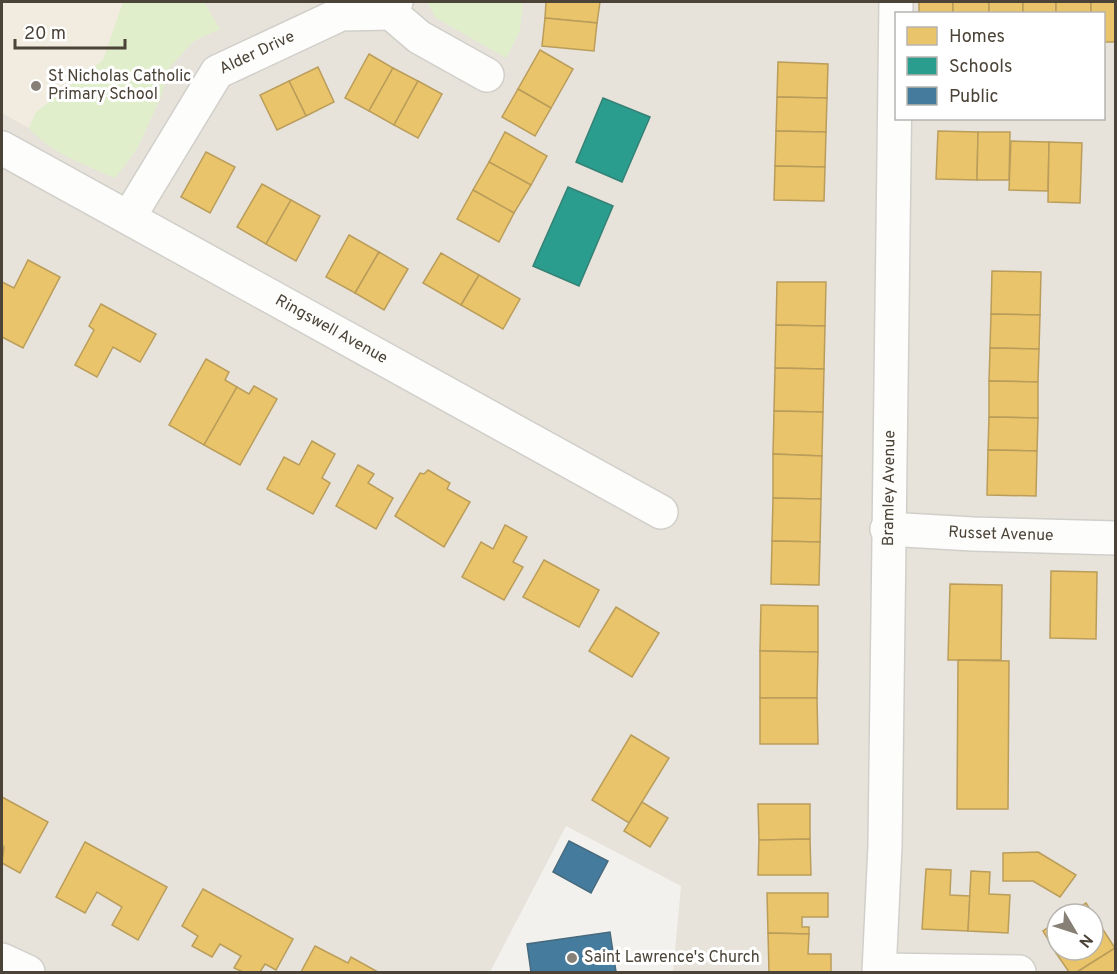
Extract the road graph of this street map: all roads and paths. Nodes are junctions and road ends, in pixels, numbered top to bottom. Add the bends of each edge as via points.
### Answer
1 (394, 7) edge
2 (895, 61) edge
3 (487, 75) dead end
4 (2, 148) edge
5 (129, 216) junction
6 (661, 512) dead end
7 (887, 529) junction
8 (1116, 538) edge
9 (2, 960) edge
10 (880, 971) edge
11 (28, 972) edge
12 (1019, 972) edge

1 - 3 street, Alder Drive via 419,37
1 - 5 street, Alder Drive via 341,14 217,72
2 - 7 street, Bramley Avenue
4 - 5 street, Ringswell Avenue
5 - 6 street, Ringswell Avenue
7 - 8 street, Russet Avenue
7 - 10 street, Bramley Avenue via 885,846
9 - 11 street
10 - 12 street

